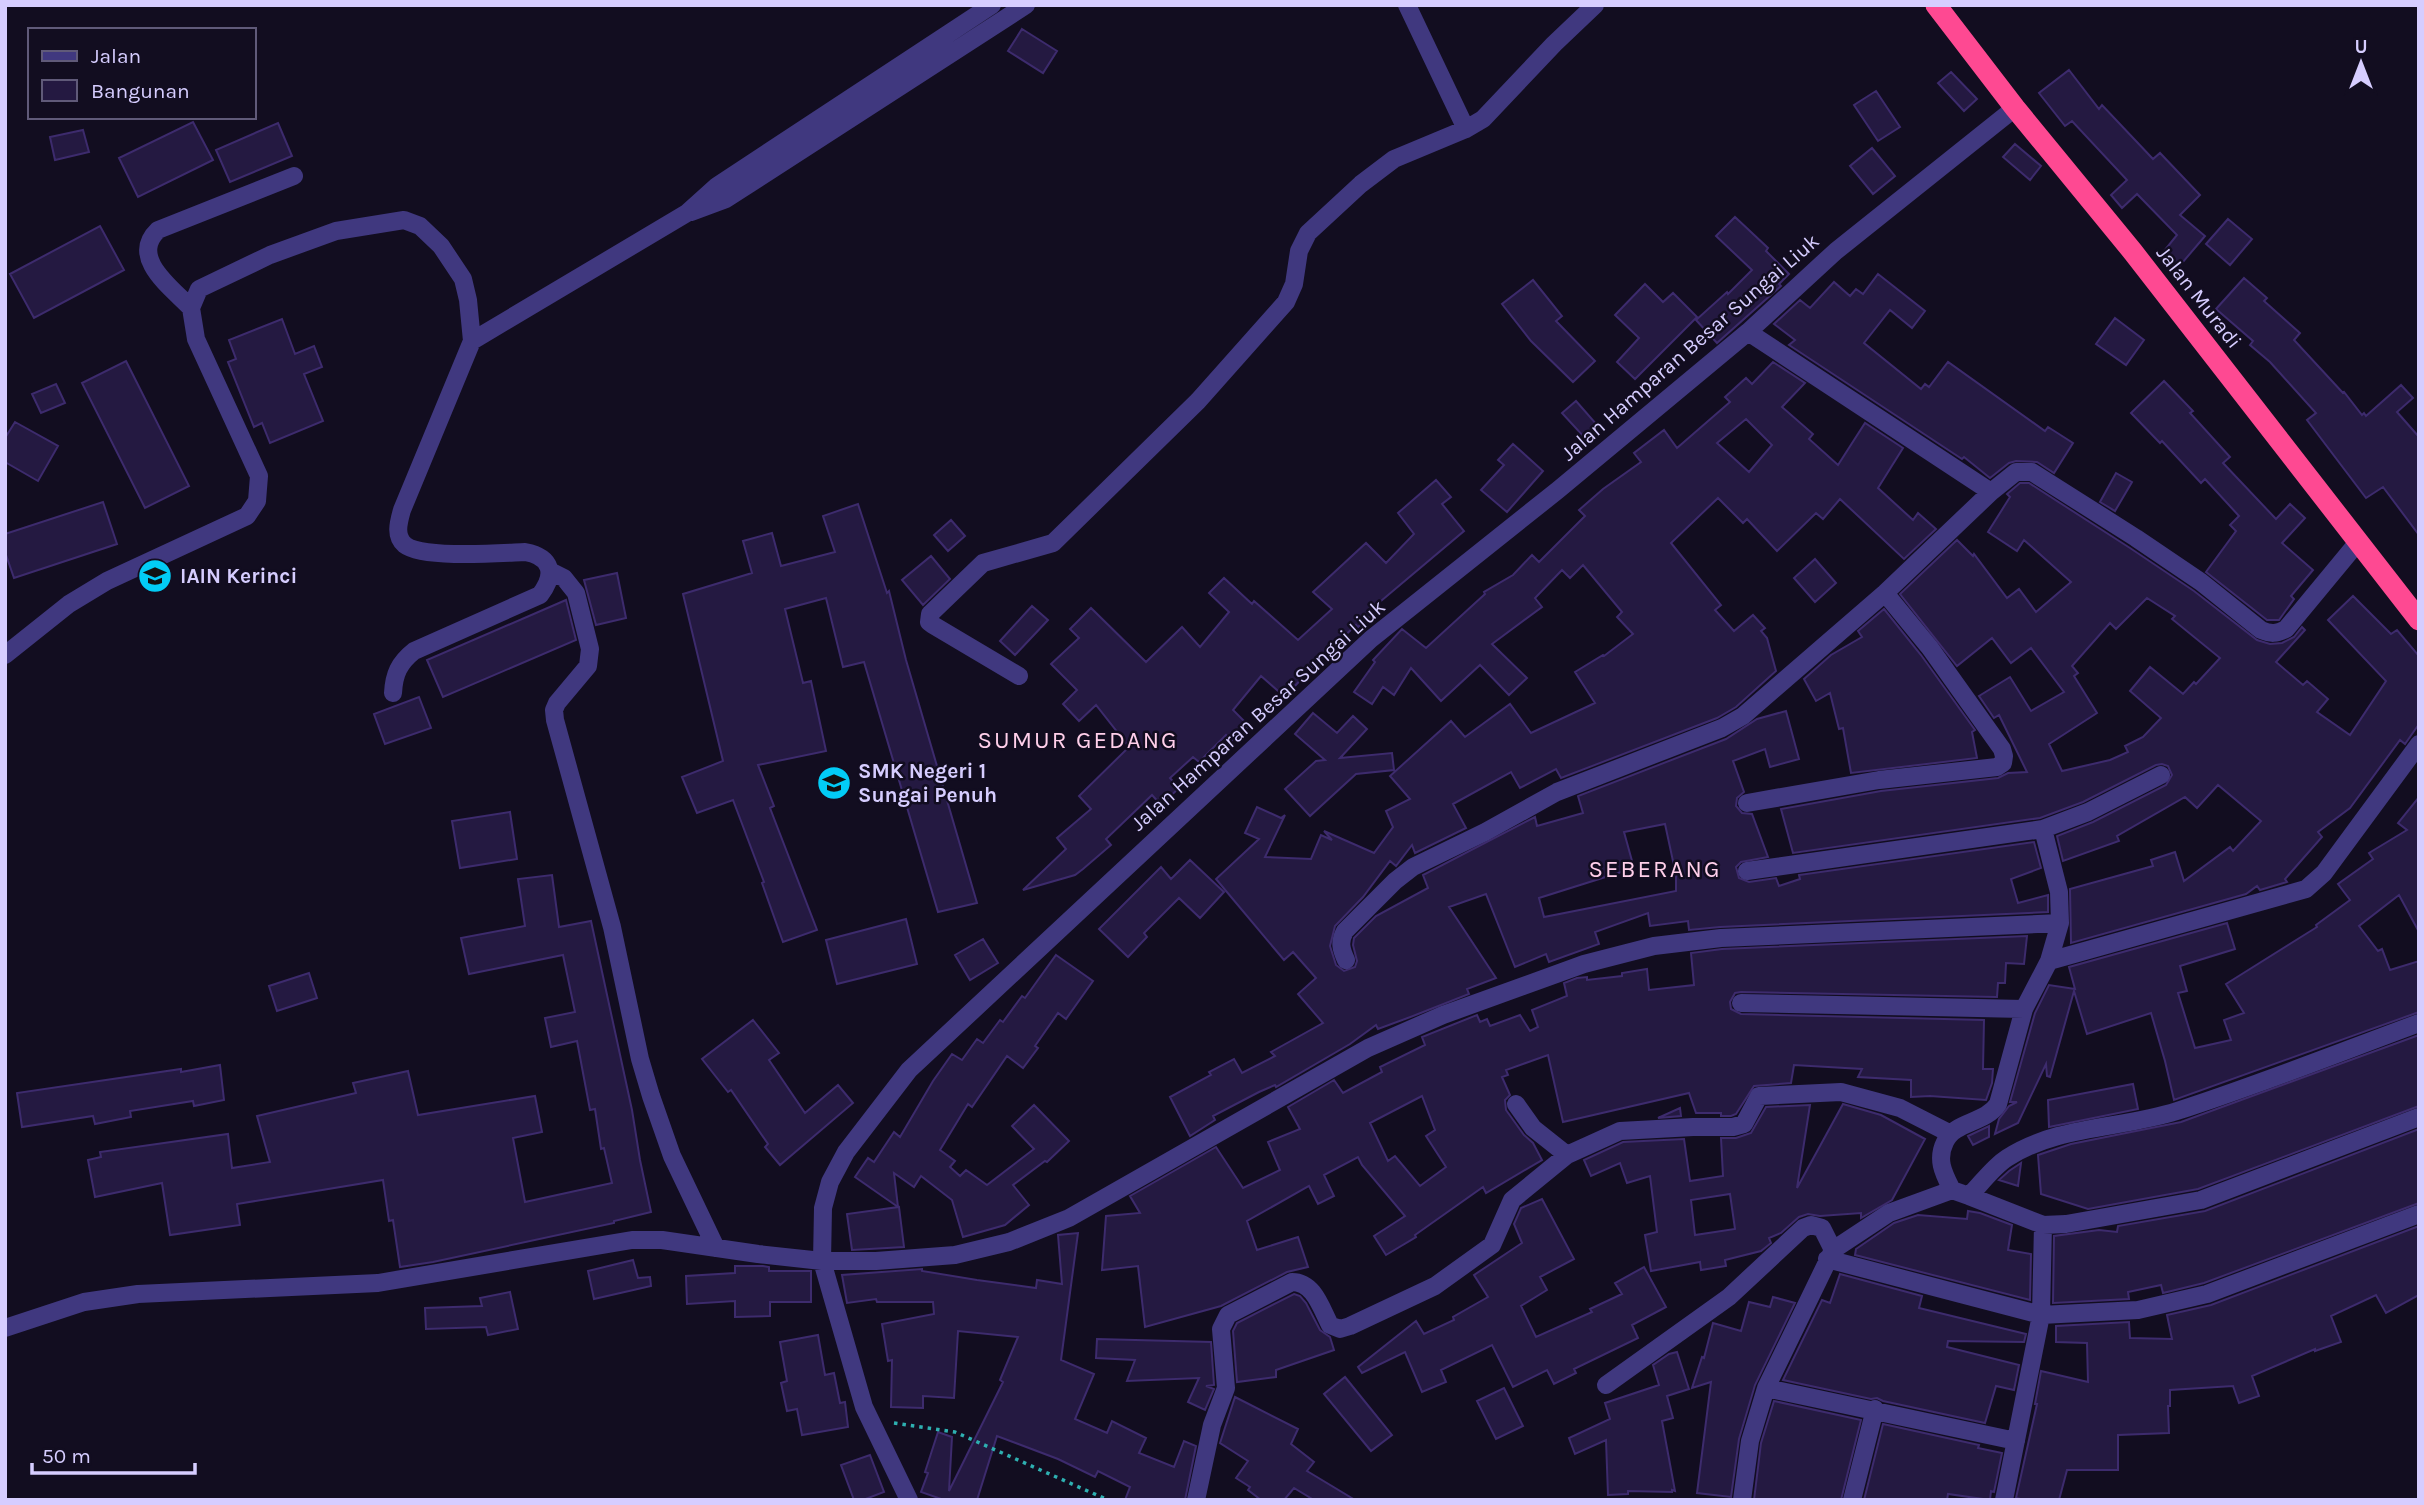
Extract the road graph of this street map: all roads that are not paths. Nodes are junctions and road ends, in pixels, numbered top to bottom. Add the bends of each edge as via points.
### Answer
1 (992, 5) edge
2 (1026, 5) edge
3 (1407, 5) edge
4 (1595, 5) edge
5 (1936, 5) edge
6 (2015, 108) junction
7 (1466, 129) junction
8 (294, 176) dead end
9 (687, 213) junction
10 (191, 308) junction
11 (1748, 332) junction
12 (472, 341) junction
13 (1991, 492) junction
14 (2358, 542) junction
15 (550, 571) junction
16 (1885, 593) junction
17 (2419, 621) edge
18 (5, 655) edge
19 (1019, 676) dead end
20 (393, 693) dead end
21 (2419, 744) edge
22 (2161, 775) dead end
23 (1747, 803) dead end
24 (2043, 829) junction
25 (1747, 872) dead end
26 (2060, 923) junction
27 (1346, 960) dead end
28 (2049, 961) junction
29 (1741, 1003) dead end
30 (2024, 1009) junction
31 (2419, 1023) edge
32 (1516, 1104) dead end
33 (2419, 1117) edge
34 (1949, 1133) junction
35 (1567, 1155) junction
36 (1961, 1193) junction
37 (2419, 1214) edge
38 (2043, 1225) junction
39 (1828, 1245) junction
40 (716, 1248) junction
41 (822, 1261) junction
42 (2041, 1315) junction
43 (5, 1328) edge
44 (1606, 1385) dead end
45 (1766, 1388) junction
46 (1875, 1409) junction
47 (2016, 1441) junction
48 (909, 1500) edge
49 (1196, 1500) edge
50 (1742, 1500) edge
51 (1852, 1500) edge
52 (2004, 1500) edge

1 - 9 street via 717,186
2 - 9 street via 726,199
3 - 7 street
4 - 7 street via 1483,119
5 - 6 highway, Jalan Muradi
6 - 11 street, Jalan Hamparan Besar Sungai Liuk via 1836,251
6 - 14 highway, Jalan Muradi
7 - 19 street via 1394,159 1308,233 1298,251 1294,284 1286,302 1198,401 1053,543 983,563 930,614 933,625
8 - 10 street via 152,236 148,247 153,269
9 - 12 street
10 - 12 street via 199,289 270,254 336,231 404,220 420,226 441,246 463,279
10 - 18 street via 196,339 259,476 257,501 247,516 107,581 69,604
11 - 13 street
11 - 41 street, Jalan Hamparan Besar Sungai Liuk via 1371,639 909,1070 846,1152 830,1182 823,1208
12 - 15 street via 402,510 400,537 417,551 538,554
13 - 14 street via 2016,472 2032,472 2147,545 2269,634 2286,629
13 - 16 street
14 - 17 highway, Jalan Muradi
15 - 20 street via 540,595 414,651 397,669
15 - 40 street via 564,578 576,593 590,649 588,666 557,703 555,720 612,927 651,1096 672,1156
16 - 23 street via 2002,749 2003,763
16 - 27 street via 1734,722 1557,792 1413,867 1345,931 1341,948
21 - 28 street via 2324,873 2306,889
22 - 24 street
24 - 25 street
24 - 26 street via 2059,892
26 - 28 street
26 - 41 street via 1721,938 1654,946 1584,964 1443,1015 1368,1048 1069,1218 1009,1242 942,1257
28 - 30 street
29 - 30 street
30 - 34 street via 1998,1104 1992,1113
31 - 36 street via 2175,1112 2059,1135 2005,1159
32 - 35 street via 1533,1128
33 - 38 street via 2200,1200
34 - 35 street via 1900,1108 1841,1092 1759,1096 1744,1124 1620,1131
34 - 36 street via 1940,1162
35 - 49 street via 1512,1200 1492,1245 1435,1286 1340,1329 1330,1325 1311,1289 1301,1282 1292,1282 1228,1315 1221,1329 1226,1388 1212,1425
36 - 38 street
36 - 39 street via 1889,1213
37 - 42 street via 2207,1294 2138,1310
38 - 42 street
39 - 42 street
39 - 44 street via 1811,1225 1803,1228 1729,1297
39 - 45 street
40 - 41 street
40 - 43 street via 632,1240 378,1283 138,1294 83,1302
41 - 48 street, Jalan Hamparan Besar Sungai Liuk via 864,1408
42 - 47 street
45 - 46 street
45 - 50 street via 1751,1441
46 - 47 street
46 - 51 street
47 - 52 street

